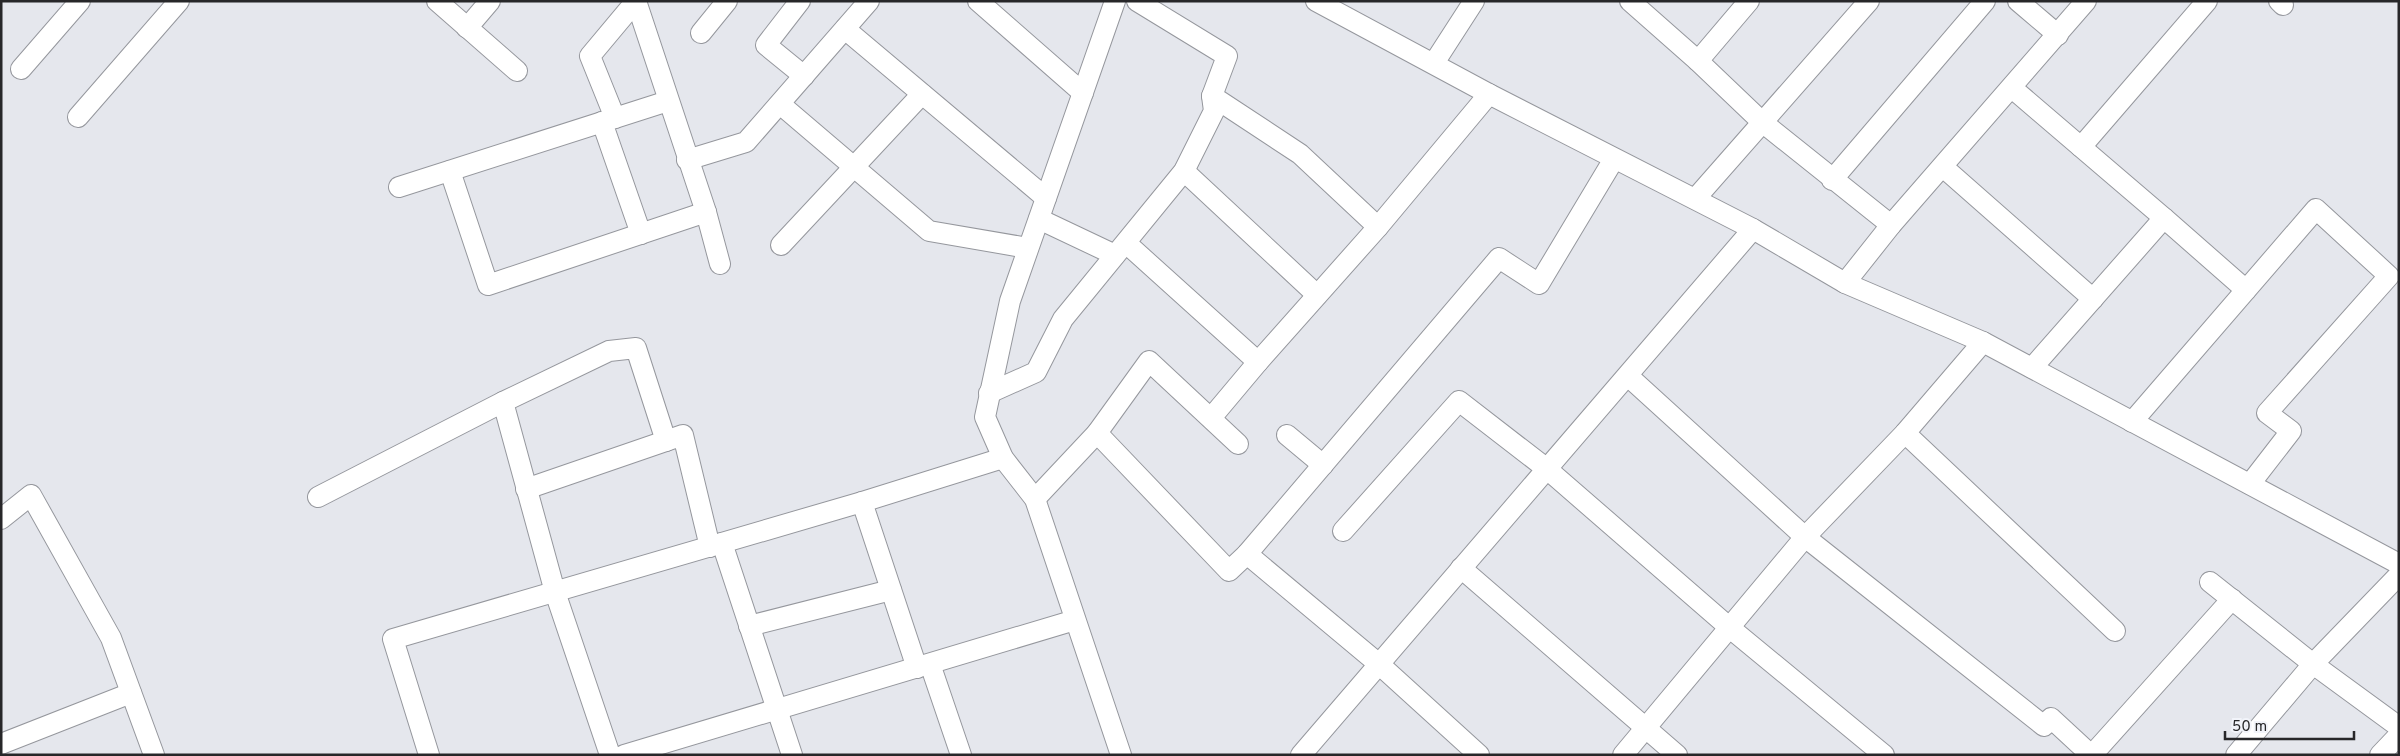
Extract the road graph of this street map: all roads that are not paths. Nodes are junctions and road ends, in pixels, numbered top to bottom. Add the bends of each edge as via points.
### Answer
1 (80, 1) edge
2 (179, 1) edge
3 (437, 1) edge
4 (490, 1) edge
5 (636, 1) edge
6 (727, 1) edge
7 (800, 1) edge
8 (869, 1) edge
9 (978, 1) edge
10 (1116, 1) edge
11 (1137, 1) edge
12 (1316, 1) edge
13 (1474, 1) edge
14 (1630, 1) edge
15 (1749, 1) edge
16 (1869, 1) edge
17 (1985, 1) edge
18 (2018, 1) edge
19 (2086, 1) edge
20 (2207, 1) edge
21 (467, 28) junction
22 (845, 29) junction
23 (701, 33) dead end
24 (2058, 35) junction
25 (1698, 61) junction
26 (1434, 63) junction
27 (21, 69) dead end
28 (517, 70) dead end
29 (804, 76) junction
30 (2012, 88) junction
31 (1083, 93) junction
32 (922, 94) junction
33 (1489, 94) junction
34 (1212, 96) junction
35 (668, 101) junction
36 (780, 104) junction
37 (78, 117) dead end
38 (608, 120) junction
39 (1762, 122) junction
40 (2081, 147) junction
41 (1614, 159) junction
42 (687, 160) junction
43 (854, 167) junction
44 (1943, 167) junction
45 (450, 170) junction
46 (1184, 172) junction
47 (1832, 180) junction
48 (399, 187) dead end
49 (1046, 198) junction
50 (1695, 199) junction
51 (706, 212) junction
52 (2164, 218) junction
53 (1040, 219) junction
54 (1891, 225) junction
55 (1378, 227) junction
56 (1753, 229) junction
57 (641, 234) junction
58 (781, 245) dead end
59 (1028, 248) junction
60 (1120, 249) junction
61 (720, 264) dead end
62 (1845, 283) junction
63 (2246, 290) junction
64 (1317, 296) junction
65 (2093, 298) junction
66 (1983, 342) junction
67 (1258, 362) junction
68 (2032, 368) junction
69 (1628, 376) junction
70 (989, 393) junction
71 (502, 402) junction
72 (1211, 418) junction
73 (2132, 422) junction
74 (1096, 433) junction
75 (1905, 433) junction
76 (1287, 435) dead end
77 (666, 441) junction
78 (1238, 444) dead end
79 (1003, 458) junction
80 (1322, 465) junction
81 (1547, 469) junction
82 (2250, 484) junction
83 (526, 489) junction
84 (318, 497) dead end
85 (1035, 499) junction
86 (862, 502) junction
87 (1, 519) edge
88 (1342, 531) dead end
89 (1806, 537) junction
90 (716, 545) junction
91 (1247, 554) junction
92 (2399, 564) edge
93 (1461, 568) junction
94 (2399, 575) edge
95 (2210, 582) dead end
96 (890, 590) junction
97 (554, 592) junction
98 (2232, 599) junction
99 (1075, 620) junction
100 (749, 626) junction
101 (1730, 628) junction
102 (2115, 631) dead end
103 (2313, 664) junction
104 (1380, 665) junction
105 (923, 666) junction
106 (132, 693) junction
107 (777, 710) junction
108 (2399, 727) edge
109 (1646, 729) junction
110 (2399, 735) edge
111 (1, 744) edge
112 (154, 755) edge
113 (429, 755) edge
114 (610, 755) edge
115 (624, 755) edge
116 (792, 755) edge
117 (961, 755) edge
118 (1121, 755) edge
119 (1301, 755) edge
120 (1479, 755) edge
121 (1623, 755) edge
122 (1678, 755) edge
123 (1884, 755) edge
124 (2091, 755) edge
125 (2236, 755) edge
126 (2380, 755) edge

1 - 27 street
2 - 37 street
3 - 21 street
4 - 21 street
5 - 35 street
5 - 38 street via 590,56
6 - 23 street
7 - 29 street via 766,45
8 - 22 street
9 - 31 street
10 - 31 street
11 - 34 street via 1227,56
12 - 26 street
13 - 26 street
14 - 25 street
15 - 25 street
16 - 39 street
17 - 47 street
18 - 24 street
19 - 24 street
20 - 40 street
21 - 28 street
22 - 29 street
22 - 32 street
24 - 30 street
25 - 39 street
26 - 33 street
29 - 36 street
30 - 40 street
30 - 44 street
31 - 49 street
32 - 43 street
32 - 49 street
33 - 41 street
33 - 55 street
34 - 46 street via 1214,111
34 - 55 street via 1300,154
35 - 38 street
35 - 42 street
36 - 42 street via 746,142
36 - 43 street
38 - 45 street
38 - 57 street
39 - 47 street
39 - 50 street
40 - 52 street
41 - 50 street
41 - 80 street via 1539,284 1499,258
42 - 51 street
43 - 58 street
43 - 59 street via 929,231
44 - 54 street
44 - 65 street
45 - 48 street
45 - 57 street via 488,285
46 - 60 street
46 - 64 street
47 - 54 street
49 - 53 street
50 - 56 street
51 - 57 street
51 - 61 street
52 - 63 street
52 - 65 street
53 - 59 street
53 - 60 street
54 - 62 street
55 - 64 street
56 - 62 street
56 - 69 street
59 - 70 street via 1010,301
60 - 67 street
60 - 70 street via 1063,319 1036,372
62 - 66 street
63 - 73 street
63 - 82 street via 2316,209 2389,276 2267,413 2291,431
64 - 67 street
65 - 68 street
66 - 68 street
66 - 75 street
67 - 72 street
68 - 73 street
69 - 81 street
69 - 89 street
70 - 79 street via 985,417
71 - 77 street via 609,351 636,348
71 - 83 street
71 - 84 street
72 - 74 street via 1149,361
72 - 78 street
73 - 82 street
74 - 85 street
74 - 91 street via 1229,571
75 - 89 street
75 - 102 street
76 - 80 street
77 - 83 street
77 - 90 street via 684,435
79 - 85 street
79 - 86 street
80 - 91 street
81 - 88 street via 1460,401
81 - 93 street
81 - 101 street
82 - 92 street
83 - 97 street
85 - 99 street
86 - 90 street
86 - 96 street
87 - 106 street via 31,495 111,638
89 - 101 street
89 - 124 street via 2044,726 2051,718
90 - 97 street
90 - 100 street
91 - 104 street
93 - 104 street
93 - 109 street
94 - 103 street
95 - 98 street
96 - 100 street
96 - 105 street
97 - 113 street via 394,639
97 - 114 street
98 - 103 street
98 - 124 street
99 - 105 street
99 - 118 street
100 - 107 street
101 - 109 street
101 - 123 street
103 - 108 street
103 - 125 street
104 - 119 street
104 - 120 street
105 - 107 street
105 - 117 street
106 - 111 street
106 - 112 street
107 - 115 street
107 - 116 street
109 - 121 street
109 - 122 street
110 - 126 street

